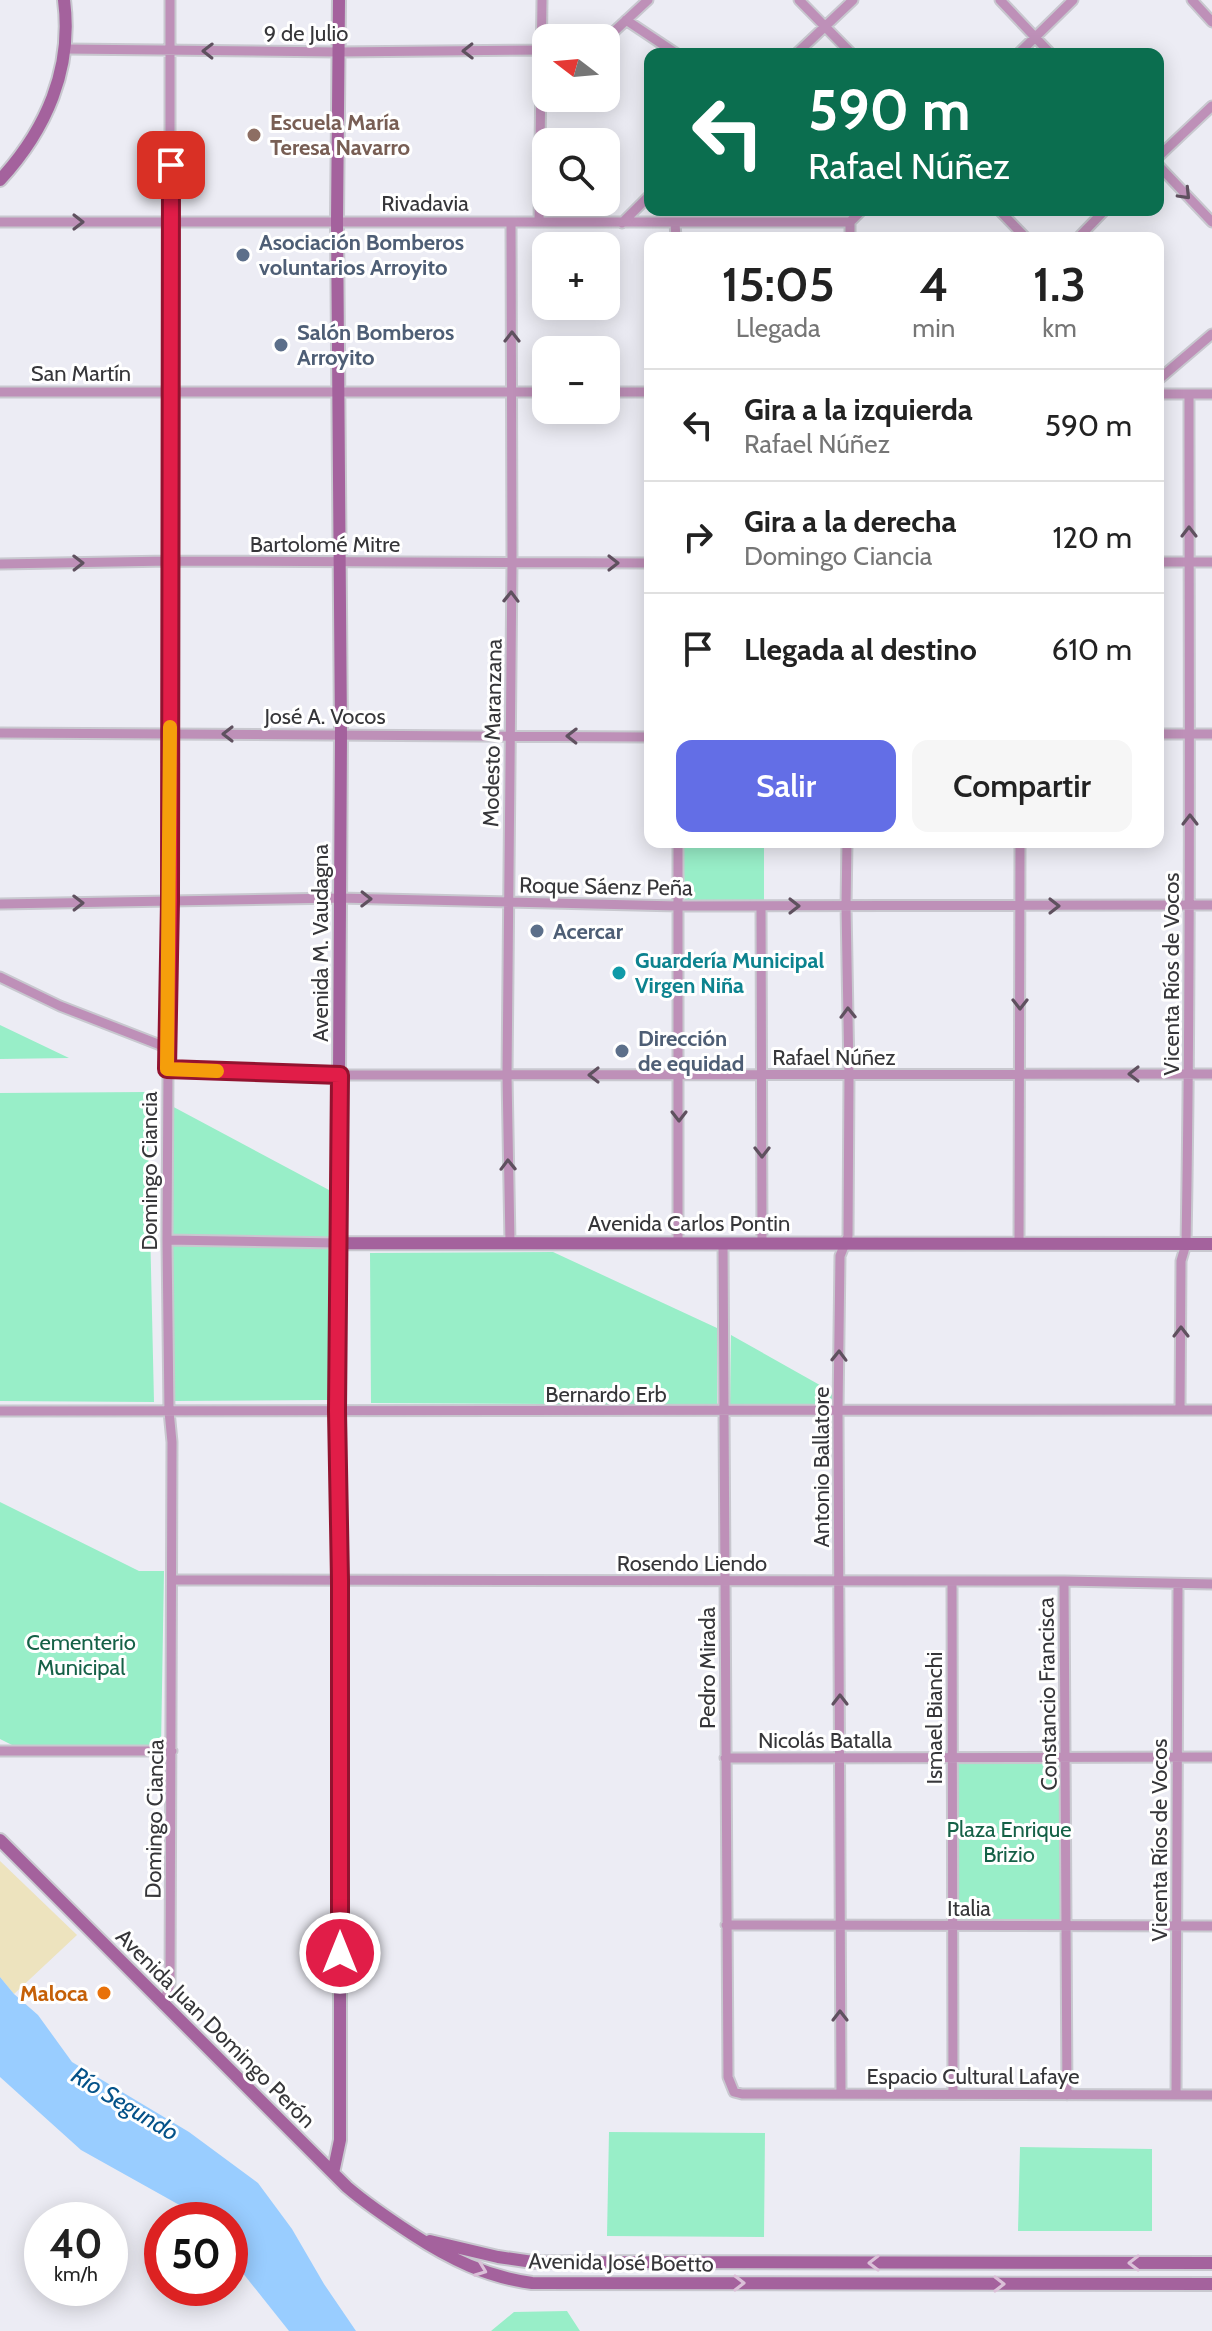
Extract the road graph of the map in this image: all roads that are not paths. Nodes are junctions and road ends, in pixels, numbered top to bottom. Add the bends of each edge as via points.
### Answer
1 (64, 0) edge
2 (170, 0) edge
3 (339, 0) edge
4 (542, 0) edge
5 (648, 0) edge
6 (799, 0) edge
7 (853, 0) edge
8 (1000, 0) edge
9 (1073, 0) edge
10 (1192, 0) edge
11 (626, 20) junction
12 (1212, 22) edge
13 (542, 24) edge
14 (620, 26) edge
15 (826, 26) junction
16 (1035, 38) junction
17 (668, 48) edge
18 (802, 48) edge
19 (846, 48) edge
20 (1024, 48) edge
21 (1045, 48) edge
22 (66, 49) junction
23 (171, 50) junction
24 (532, 50) edge
25 (338, 52) junction
26 (1212, 106) edge
27 (543, 112) edge
28 (1164, 151) edge
29 (1164, 171) edge
30 (0, 180) edge
31 (644, 201) edge
32 (856, 216) edge
33 (1005, 216) edge
34 (1099, 216) edge
35 (337, 221) junction
36 (0, 222) edge
37 (171, 222) junction
38 (511, 222) junction
39 (539, 222) junction
40 (850, 222) junction
41 (1212, 222) edge
42 (622, 223) junction
43 (675, 223) junction
44 (676, 232) edge
45 (850, 232) edge
46 (1020, 232) edge
47 (1084, 232) edge
48 (1212, 334) edge
49 (1164, 374) edge
50 (1164, 385) edge
51 (170, 391) junction
52 (339, 391) junction
53 (0, 392) edge
54 (512, 392) junction
55 (532, 392) edge
56 (620, 392) edge
57 (644, 392) edge
58 (1164, 394) edge
59 (1174, 394) junction
60 (1189, 394) junction
61 (1212, 394) edge
62 (170, 561) junction
63 (339, 562) junction
64 (1164, 562) edge
65 (1189, 562) junction
66 (1212, 562) edge
67 (512, 563) junction
68 (644, 563) edge
69 (0, 564) edge
70 (0, 733) edge
71 (170, 734) junction
72 (341, 734) junction
73 (1164, 734) edge
74 (1191, 734) junction
75 (1212, 734) edge
76 (509, 736) junction
77 (644, 737) edge
78 (678, 848) edge
79 (847, 848) edge
80 (1020, 848) edge
81 (339, 898) junction
82 (170, 901) junction
83 (508, 902) junction
84 (0, 904) edge
85 (1190, 905) junction
86 (1212, 905) edge
87 (678, 906) junction
88 (761, 906) junction
89 (846, 906) junction
90 (1020, 906) junction
91 (0, 977) edge
92 (168, 1048) junction
93 (167, 1069) junction
94 (1020, 1074) junction
95 (1189, 1074) junction
96 (1212, 1074) edge
97 (340, 1075) junction
98 (507, 1075) junction
99 (679, 1075) junction
100 (762, 1075) junction
101 (849, 1075) junction
102 (167, 1240) junction
103 (338, 1243) junction
104 (510, 1243) junction
105 (762, 1243) junction
106 (845, 1243) junction
107 (1019, 1243) junction
108 (678, 1244) junction
109 (723, 1244) junction
110 (1186, 1244) junction
111 (1212, 1244) edge
112 (1180, 1410) junction
113 (1212, 1410) edge
114 (0, 1411) edge
115 (169, 1411) junction
116 (337, 1411) junction
117 (838, 1411) junction
118 (724, 1412) junction
119 (172, 1580) junction
120 (340, 1580) junction
121 (724, 1581) junction
122 (839, 1581) junction
123 (952, 1581) junction
124 (1064, 1581) junction
125 (1212, 1584) edge
126 (1178, 1585) junction
127 (0, 1751) edge
128 (172, 1751) junction
129 (1066, 1756) junction
130 (840, 1757) junction
131 (1178, 1757) junction
132 (1212, 1757) edge
133 (725, 1758) junction
134 (952, 1758) junction
135 (0, 1840) edge
136 (726, 1925) junction
137 (1067, 1925) junction
138 (840, 1926) junction
139 (952, 1926) junction
140 (1177, 1926) junction
141 (1212, 1926) edge
142 (163, 2005) junction
143 (734, 2092) joint
144 (841, 2094) junction
145 (953, 2094) junction
146 (1067, 2095) junction
147 (1176, 2095) junction
148 (1212, 2095) edge
149 (333, 2173) junction
150 (412, 2234) junction
151 (1212, 2263) edge
152 (1212, 2284) edge

1 - 22 main road
2 - 23 street, Domingo Ciancia
3 - 25 main road, Avenida M. Vaudagna
4 - 13 street
5 - 11 street
6 - 15 street
7 - 15 street
8 - 16 street
9 - 16 street
10 - 12 street
11 - 14 street
11 - 17 street
15 - 18 street
15 - 19 street
16 - 20 street
16 - 21 street
22 - 23 street, 9 de Julio
22 - 30 main road via 42,121
25 -> 23 street, 9 de Julio
23 - 37 street, Domingo Ciancia
24 -> 25 street, 9 de Julio
25 - 35 main road, Avenida M. Vaudagna
26 - 28 street
27 - 39 street
29 -> 41 street
31 - 42 street
32 - 40 street
33 - 46 street
34 - 47 street
35 - 37 street, Rivadavia
35 - 38 street, Rivadavia
35 - 52 main road, Avenida M. Vaudagna
36 -> 37 street, Rivadavia
37 - 51 street, Domingo Ciancia
38 - 39 street, Rivadavia
54 -> 38 street, Modesto Maranzana
39 - 42 street, Rivadavia
40 - 43 street, Rivadavia
40 - 45 street
42 - 43 street, Rivadavia
43 - 44 street
48 - 49 street
50 - 59 street
51 - 52 street, San Martín
51 - 53 street, San Martín
51 - 62 street, Domingo Ciancia
52 - 54 street, San Martín
52 - 63 main road, Avenida M. Vaudagna
54 - 55 street, San Martín
54 - 67 street, Modesto Maranzana
56 - 57 street
58 - 59 street
59 - 60 street
60 - 61 street
65 -> 60 street, Vicenta Ríos de Vocos
62 - 63 street, Bartolomé Mitre
69 -> 62 street, Bartolomé Mitre
62 - 71 street, Domingo Ciancia
63 - 67 street, Bartolomé Mitre
63 - 72 main road, Avenida M. Vaudagna
64 - 65 street
65 - 66 street
65 - 74 street, Vicenta Ríos de Vocos
67 -> 68 street, Bartolomé Mitre
76 -> 67 street, Modesto Maranzana
70 - 71 street, José A. Vocos
72 -> 71 street, José A. Vocos
71 - 82 street, Domingo Ciancia
72 - 76 street, José A. Vocos
72 - 81 main road, Avenida M. Vaudagna
73 - 74 street
74 - 75 street
85 -> 74 street, Vicenta Ríos de Vocos
77 -> 76 street, José A. Vocos
76 - 83 street, Modesto Maranzana
78 - 87 street
79 - 89 street, Antonio Ballatore
80 - 90 street
81 - 82 street, Roque Sáenz Peña
81 -> 83 street, Roque Sáenz Peña
81 - 97 main road, Avenida M. Vaudagna
84 -> 82 street, Roque Sáenz Peña
82 - 92 street, Domingo Ciancia
83 - 87 street, Roque Sáenz Peña
83 - 98 street, Modesto Maranzana
85 - 86 street, Roque Sáenz Peña
90 -> 85 street, Roque Sáenz Peña
85 - 95 street, Vicenta Ríos de Vocos
87 - 88 street, Roque Sáenz Peña
87 - 99 street
88 -> 89 street, Roque Sáenz Peña
88 - 100 street
89 - 90 street, Roque Sáenz Peña
101 -> 89 street, Antonio Ballatore
90 -> 94 street
91 - 92 street
92 - 93 street, Domingo Ciancia
93 - 97 street, Rafael Núñez
93 - 102 street, Domingo Ciancia
95 -> 94 street, Rafael Núñez
94 - 101 street, Rafael Núñez
94 - 107 street
95 - 96 street, Rafael Núñez
95 - 110 street, Vicenta Ríos de Vocos
97 - 98 street, Rafael Núñez
97 - 103 main road, Avenida M. Vaudagna
99 -> 98 street, Rafael Núñez
104 -> 98 street, Modesto Maranzana
99 - 100 street, Rafael Núñez
99 -> 108 street
100 - 101 street, Rafael Núñez
100 -> 105 street
101 - 106 street, Antonio Ballatore
102 - 103 street, Avenida Carlos Pontin
102 - 115 street, Domingo Ciancia
103 - 104 main road, Avenida Carlos Pontin
103 - 116 main road, Avenida M. Vaudagna
104 - 108 main road, Avenida Carlos Pontin
105 - 106 main road, Avenida Carlos Pontin
105 - 109 main road, Avenida Carlos Pontin
106 - 107 main road, Avenida Carlos Pontin
117 -> 106 street, Antonio Ballatore via 840,1256
107 - 110 main road, Avenida Carlos Pontin
108 - 109 main road, Avenida Carlos Pontin
109 - 118 street, Pedro Mirada
110 - 111 main road, Avenida Carlos Pontin
112 -> 110 street, Vicenta Ríos de Vocos via 1181,1261
112 - 113 street, Bernardo Erb
112 - 117 street, Bernardo Erb
114 - 115 street, Bernardo Erb
115 - 116 street, Bernardo Erb
115 - 119 street, Domingo Ciancia
116 - 118 street, Bernardo Erb
116 - 120 main road, Avenida M. Vaudagna
117 - 118 street, Bernardo Erb
117 - 122 street, Antonio Ballatore
118 - 121 street, Pedro Mirada
119 - 120 street, Rosendo Liendo
119 - 128 street, Domingo Ciancia
120 - 121 street, Rosendo Liendo
120 - 149 main road, Avenida M. Vaudagna via 340,2140
121 - 122 street, Rosendo Liendo
121 - 133 street, Pedro Mirada
122 - 123 street, Rosendo Liendo
130 -> 122 street, Antonio Ballatore
123 - 124 street, Rosendo Liendo
123 - 134 street, Ismael Bianchi
124 - 126 street, Rosendo Liendo
124 - 129 street, Constancio Francisca
125 - 126 street, Rosendo Liendo
126 - 131 street, Vicenta Ríos de Vocos
127 - 128 street
128 - 142 street, Domingo Ciancia via 170,1984
129 - 131 street, Nicolás Batalla
129 - 134 street, Nicolás Batalla
129 - 137 street, Constancio Francisca
130 - 133 street, Nicolás Batalla
130 - 134 street, Nicolás Batalla
130 - 138 street, Antonio Ballatore
131 - 132 street, Nicolás Batalla
131 - 140 street, Vicenta Ríos de Vocos
133 - 136 street, Pedro Mirada
134 - 139 street, Ismael Bianchi
135 - 142 main road, Avenida Juan Domingo Perón
136 - 138 street, Italia
136 - 143 street, Pedro Mirada via 728,2077
137 - 139 street, Italia
137 - 140 street, Italia
137 - 146 street, Constancio Francisca
138 - 139 street, Italia
144 -> 138 street, Antonio Ballatore
139 - 145 street, Ismael Bianchi
140 - 141 street, Italia
140 - 147 street, Vicenta Ríos de Vocos
142 - 149 main road, Avenida Juan Domingo Perón
143 - 144 street, Espacio Cultural Lafaye
144 - 145 street, Espacio Cultural Lafaye
145 - 146 street, Espacio Cultural Lafaye
146 - 147 street, Espacio Cultural Lafaye
147 - 148 street, Espacio Cultural Lafaye
149 - 150 main road, Avenida Juan Domingo Perón via 379,2214
151 -> 150 main road, Avenida José Boetto via 533,2262
150 -> 152 main road, Avenida José Boetto via 482,2271 532,2283

